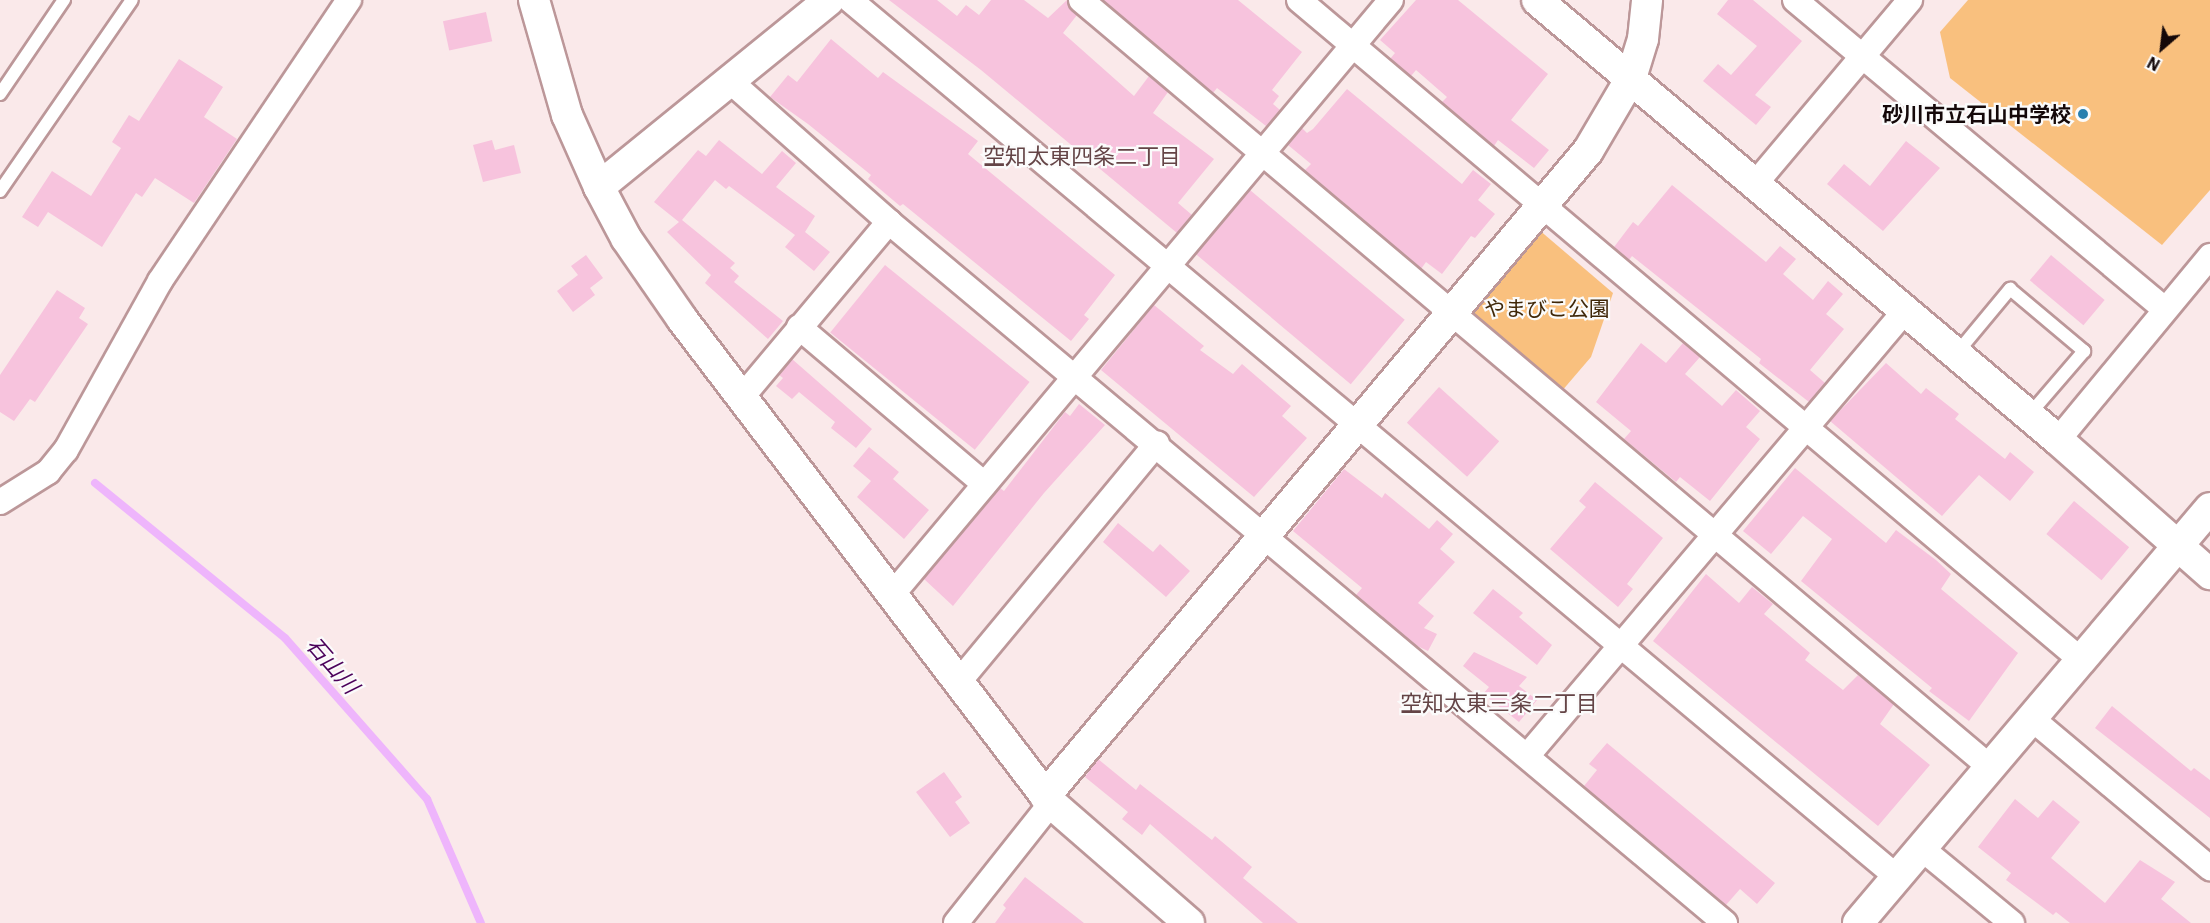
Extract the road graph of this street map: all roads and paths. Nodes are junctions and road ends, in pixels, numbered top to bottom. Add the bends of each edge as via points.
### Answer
1 (64, 0) edge
2 (132, 0) edge
3 (349, 0) edge
4 (534, 0) edge
5 (829, 0) edge
6 (850, 0) edge
7 (1081, 0) edge
8 (1299, 0) edge
9 (1391, 0) edge
10 (1537, 0) edge
11 (1647, 0) edge
12 (1796, 0) edge
13 (1910, 0) edge
14 (1353, 45) junction
15 (1861, 57) junction
16 (1630, 78) junction
17 (731, 82) junction
18 (0, 94) edge
19 (1261, 153) junction
20 (1755, 184) junction
21 (599, 187) junction
22 (0, 190) edge
23 (1540, 206) junction
24 (889, 222) junction
25 (2210, 256) edge
26 (1168, 264) junction
27 (2165, 309) junction
28 (1905, 311) junction
29 (1450, 312) junction
30 (800, 327) junction
31 (1956, 354) junction
32 (1075, 374) junction
33 (742, 397) junction
34 (2029, 415) junction
35 (1357, 424) junction
36 (1803, 426) junction
37 (2058, 440) junction
38 (1157, 443) junction
39 (984, 484) junction
40 (0, 502) edge
41 (2210, 508) edge
42 (1265, 534) junction
43 (1713, 534) junction
44 (2178, 546) junction
45 (2210, 574) edge
46 (891, 596) junction
47 (1621, 645) junction
48 (2080, 659) junction
49 (957, 684) junction
50 (2031, 718) junction
51 (1528, 755) junction
52 (1990, 767) junction
53 (1048, 799) junction
54 (1922, 848) junction
55 (2210, 868) edge
56 (1897, 877) junction
57 (956, 923) edge
58 (1189, 923) edge
59 (1725, 923) edge
60 (1858, 923) edge
61 (2012, 923) edge

1 - 18 lane
2 - 22 lane
3 - 40 street via 160,281 66,450 48,472
4 - 21 street via 567,115
5 - 17 street
6 - 26 street
7 - 19 street
8 - 14 street
9 - 14 street
10 - 16 street
11 - 16 street via 1643,39
12 - 15 street
13 - 15 street
14 - 19 street
14 - 23 street
15 - 20 street
15 - 27 street
16 - 20 street
16 - 23 street via 1588,150
17 - 21 street
17 - 24 street
19 - 26 street
19 - 29 street
20 - 28 street
21 - 33 street via 626,238
23 - 29 street
23 - 36 street
24 - 30 street
24 - 32 street
25 - 27 street
26 - 32 street
26 - 35 street
27 - 37 street
28 - 31 street
28 - 36 street
29 - 35 street
29 - 43 street
30 - 33 street
30 - 39 street
31 - 34 street
31 - 34 lane via 2010,289 2084,351
32 - 38 street
32 - 39 street
33 - 46 street
34 - 37 street
35 - 42 street
35 - 47 street
36 - 43 street
36 - 48 street
37 - 44 street
38 - 42 street
38 - 49 street
39 - 46 street
41 - 44 street
42 - 51 street
42 - 53 street
43 - 47 street
43 - 52 street
44 - 45 street
44 - 48 street
46 - 49 street
47 - 51 street
47 - 56 street
48 - 50 street
49 - 53 street
50 - 52 street
50 - 55 street
51 - 59 street
52 - 54 street
53 - 57 street
53 - 58 street
54 - 56 street
54 - 61 street
56 - 60 street

